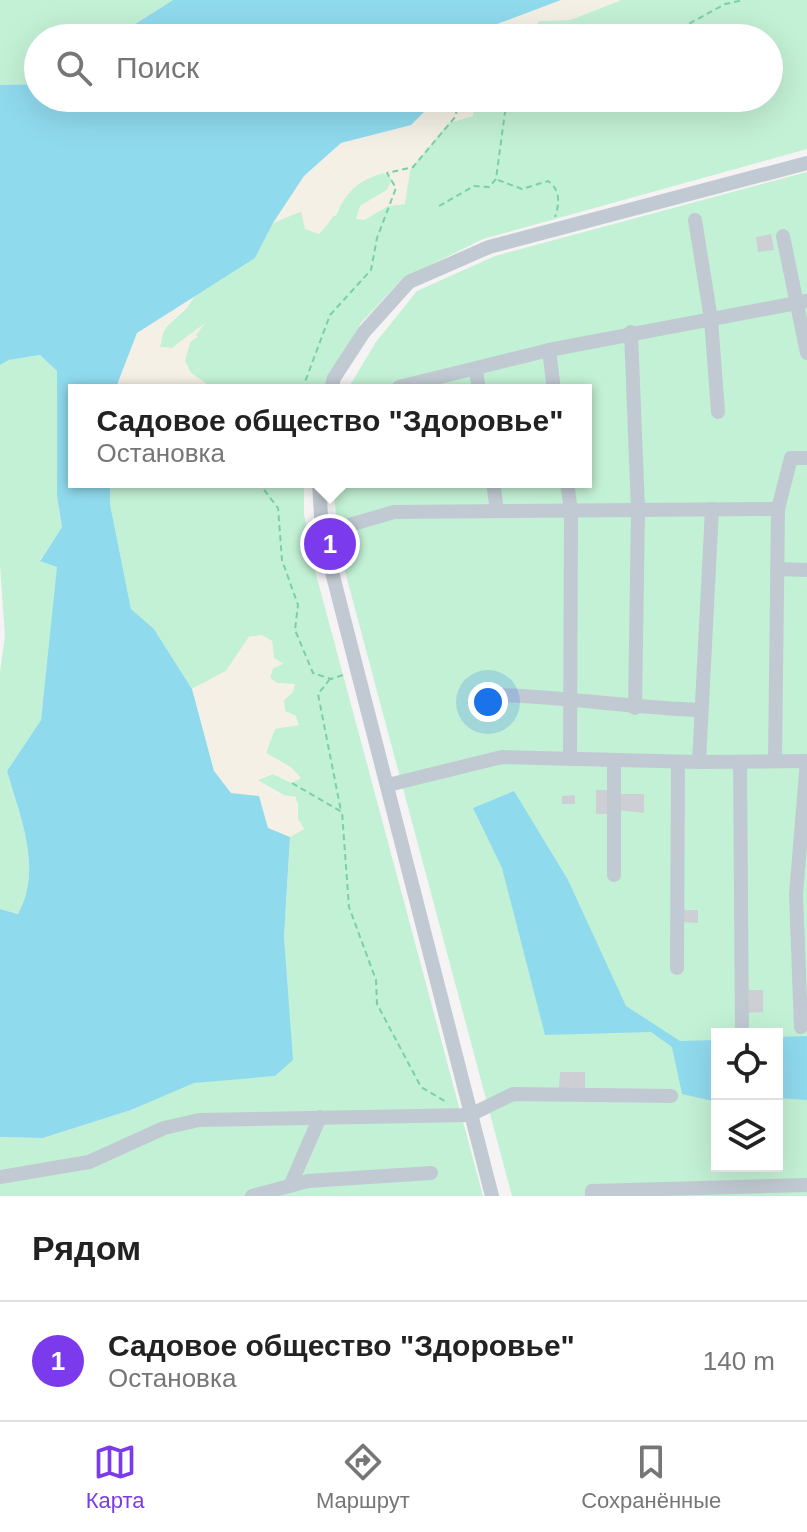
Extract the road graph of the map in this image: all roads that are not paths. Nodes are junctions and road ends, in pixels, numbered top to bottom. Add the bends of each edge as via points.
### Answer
1 (807, 163) edge
2 (695, 220) dead end
3 (783, 236) dead end
4 (802, 302) edge
5 (711, 319) junction
6 (631, 332) junction
7 (549, 350) junction
8 (807, 353) edge
9 (476, 370) junction
10 (332, 384) edge
11 (413, 384) edge
12 (478, 384) edge
13 (553, 384) edge
14 (718, 412) dead end
15 (807, 458) edge
16 (319, 488) edge
17 (494, 488) edge
18 (568, 488) edge
19 (712, 509) junction
20 (778, 509) junction
21 (638, 510) junction
22 (497, 511) junction
23 (571, 511) junction
24 (322, 533) junction
25 (777, 569) junction
26 (807, 570) edge
27 (499, 695) dead end
28 (570, 697) junction
29 (635, 708) junction
30 (700, 710) junction
31 (570, 759) junction
32 (614, 760) junction
33 (775, 761) junction
34 (807, 761) edge
35 (678, 762) junction
36 (699, 762) junction
37 (740, 762) junction
38 (388, 785) junction
39 (614, 875) dead end
40 (677, 968) dead end
41 (801, 1027) dead end
42 (742, 1028) edge
43 (671, 1096) dead end
44 (470, 1115) junction
45 (320, 1117) junction
46 (431, 1173) dead end
47 (0, 1177) edge
48 (807, 1185) edge
49 (290, 1186) junction
50 (252, 1196) edge
51 (492, 1196) edge
52 (592, 1196) edge

1 - 10 street via 489,247 409,282 364,332
2 - 5 street
3 - 4 street
4 - 5 street
4 - 8 street
5 - 6 street
5 - 14 street
6 - 7 street
6 - 21 street
7 - 9 street
7 - 13 street
9 - 11 street
9 - 12 street
15 - 20 street via 791,458
16 - 24 street
17 - 22 street
18 - 23 street
19 - 20 street
19 - 21 street
19 - 30 street
20 - 25 street
21 - 23 street
21 - 29 street
22 - 23 street
22 - 24 street via 394,512
23 - 28 street
24 - 38 street
25 - 26 street
25 - 33 street
27 - 28 street
28 - 29 street
28 - 31 street
29 - 30 street
30 - 36 street
31 - 32 street
31 - 38 street via 502,757
32 - 35 street
32 - 39 street
33 - 34 street
33 - 37 street
34 - 41 street via 796,894
35 - 36 street
35 - 40 street
36 - 37 street
37 - 42 street
38 - 44 street
43 - 44 street via 513,1094
44 - 45 street
44 - 51 street
45 - 47 street via 199,1120 164,1128 89,1162
45 - 49 street
46 - 49 street
48 - 52 street via 592,1191
49 - 50 street

